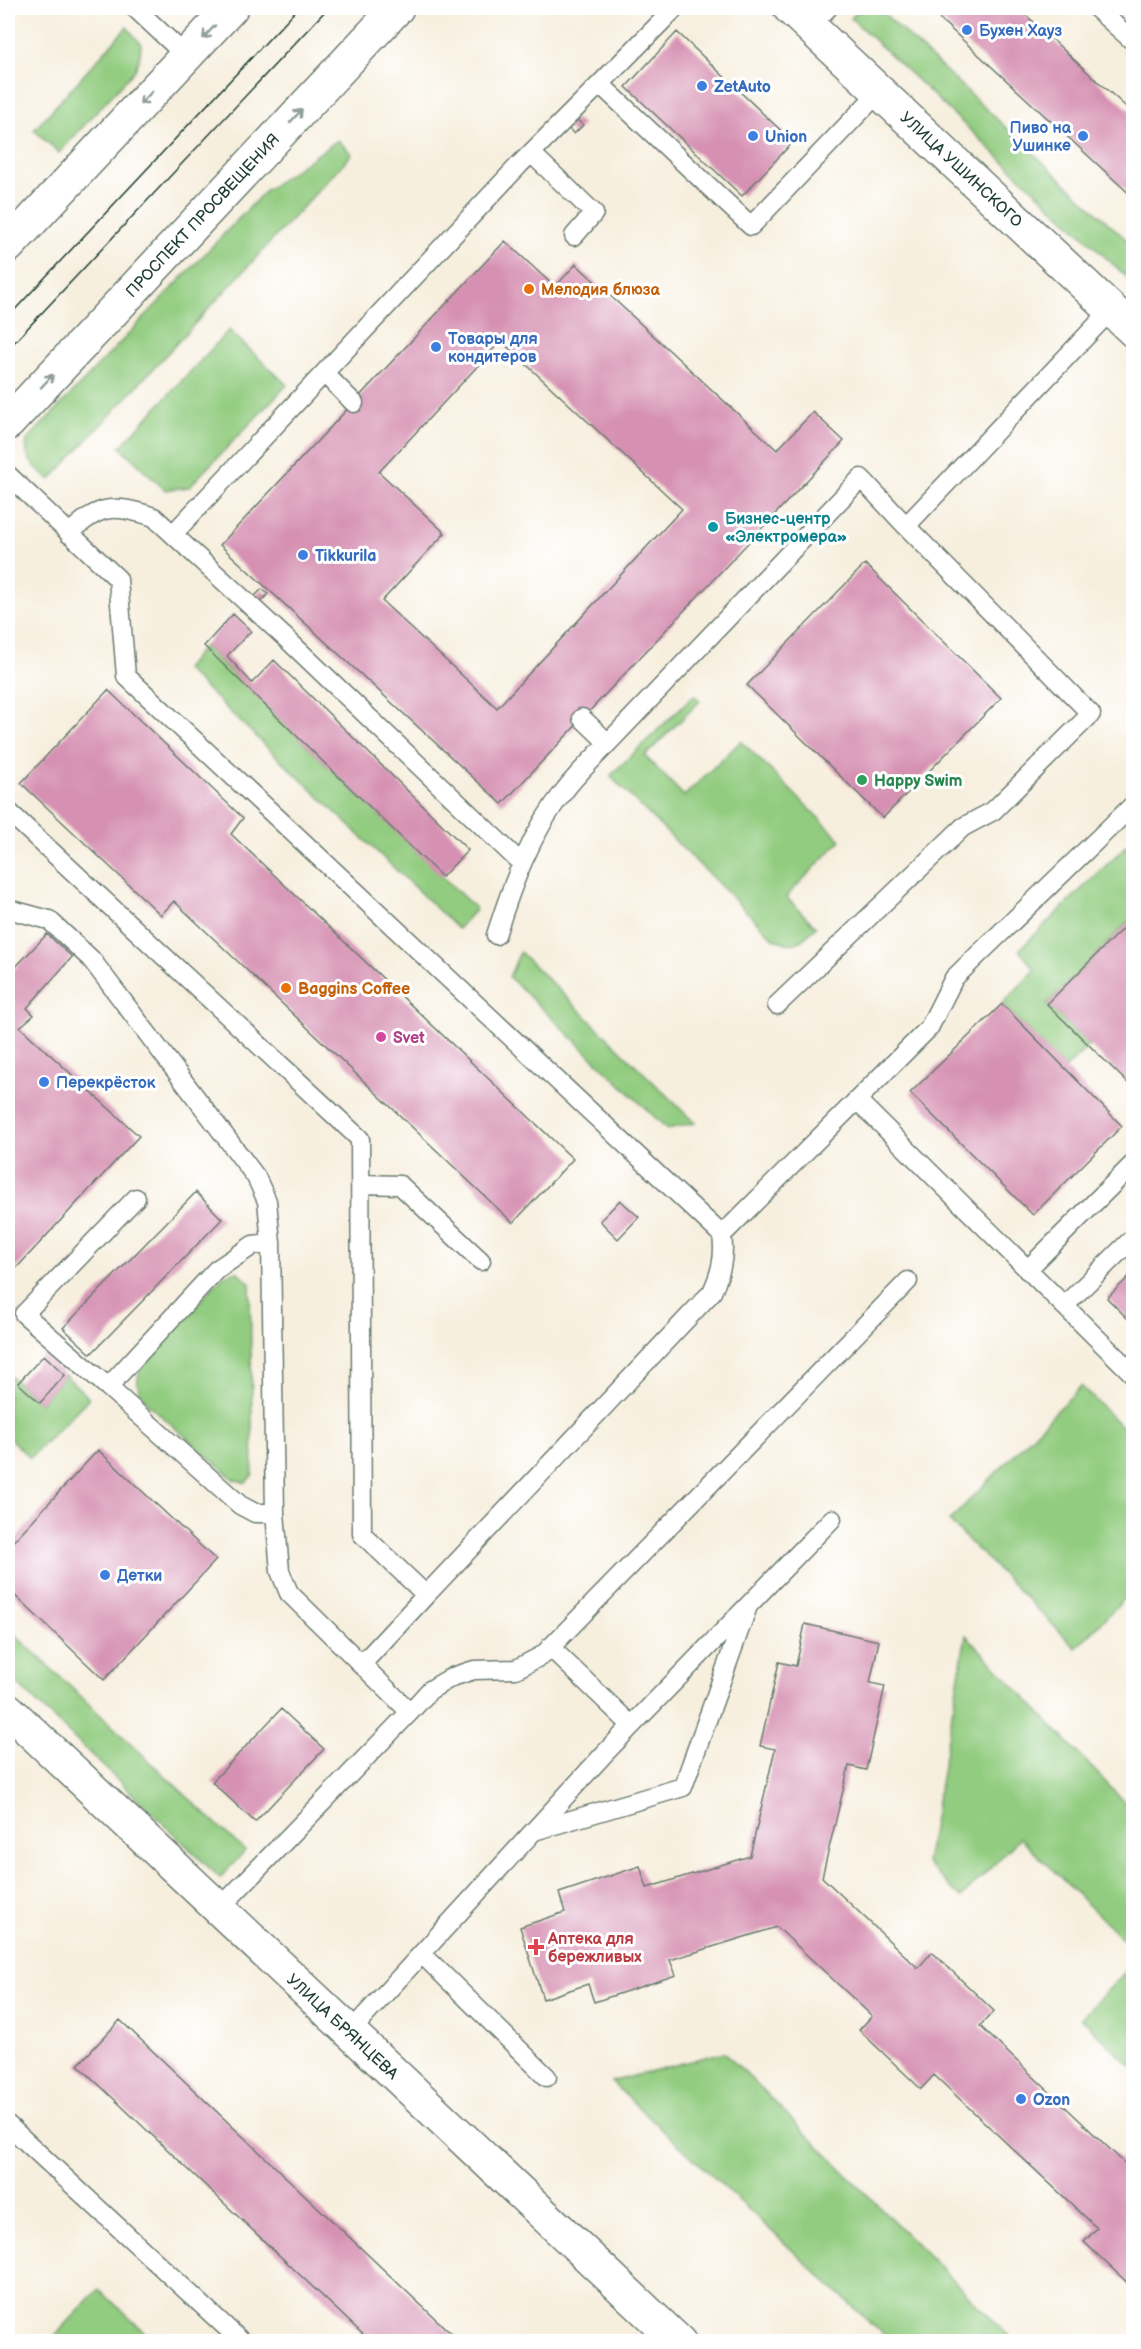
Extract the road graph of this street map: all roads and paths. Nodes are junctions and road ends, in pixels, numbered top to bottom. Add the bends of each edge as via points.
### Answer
1 (135, 8) edge
2 (231, 8) edge
3 (397, 8) edge
4 (675, 8) edge
5 (1096, 8) edge
6 (809, 14) edge
7 (1134, 42) edge
8 (186, 56) junction
9 (600, 84) junction
10 (879, 92) junction
11 (531, 153) junction
12 (574, 236) dead end
13 (8, 246) edge
14 (1122, 320) edge
15 (324, 373) junction
16 (354, 403) dead end
17 (8, 423) edge
18 (8, 475) edge
19 (906, 526) junction
20 (69, 534) junction
21 (173, 534) junction
22 (582, 718) dead end
23 (609, 743) junction
24 (1134, 804) edge
25 (8, 811) edge
26 (522, 864) junction
27 (8, 909) edge
28 (496, 935) dead end
29 (777, 1005) dead end
30 (858, 1101) junction
31 (1134, 1163) edge
32 (360, 1184) junction
33 (136, 1198) dead end
34 (722, 1234) junction
35 (1134, 1237) edge
36 (271, 1243) junction
37 (481, 1261) dead end
38 (1027, 1270) junction
39 (908, 1281) dead end
40 (1064, 1306) junction
41 (1134, 1375) edge
42 (108, 1387) junction
43 (275, 1513) junction
44 (831, 1519) dead end
45 (426, 1595) junction
46 (750, 1603) junction
47 (550, 1647) junction
48 (361, 1665) junction
49 (8, 1710) edge
50 (410, 1712) junction
51 (631, 1725) junction
52 (533, 1832) junction
53 (219, 1909) junction
54 (422, 1954) junction
55 (350, 2032) junction
56 (547, 2077) dead end
57 (8, 2125) edge
58 (242, 2342) edge
59 (679, 2342) edge

1 - 8 lane
2 -> 8 street
17 -> 3 street, ПРОСПЕКТ ПРОСВЕЩЕНИЯ
4 - 9 lane
5 - 7 lane
6 - 10 street, УЛИЦА УШИНСКОГО
8 -> 13 street
9 - 10 lane via 751,226
9 - 11 lane
10 - 14 street, УЛИЦА УШИНСКОГО
11 - 12 lane via 594,213
11 - 15 lane
14 - 19 lane
15 - 16 lane
15 - 21 lane
18 - 20 lane
19 - 23 lane via 861,478
19 - 29 lane via 1091,714 993,811 963,827
20 - 21 lane via 86,517 105,508 129,509 154,517
20 - 34 lane via 118,579 126,676
21 - 26 lane
22 - 23 lane
23 - 26 lane via 564,791
24 - 30 lane via 954,978 929,1028
25 - 32 lane via 360,1139
26 - 28 lane
27 - 36 lane via 49,920 91,959 256,1177 267,1202
30 - 34 lane
30 - 38 lane
31 - 38 lane
32 - 37 lane via 400,1185
32 - 45 lane via 362,1534
33 - 42 lane via 24,1314
34 - 45 lane via 722,1270 712,1292
35 - 40 lane
36 - 42 lane via 253,1245 216,1269
36 - 43 lane
38 - 40 lane
39 - 47 lane
40 - 41 lane
42 - 43 lane via 240,1505 255,1513
43 - 48 lane via 280,1571 289,1593
44 - 46 lane
45 - 48 lane
46 - 51 lane
46 - 52 lane via 683,1787
47 - 50 lane via 516,1669 474,1670 452,1677 430,1690
47 - 51 lane
48 - 50 lane
49 - 53 street, УЛИЦА БРЯНЦЕВА
50 - 53 lane
51 - 52 lane
52 - 54 lane
53 - 55 street, УЛИЦА БРЯНЦЕВА
54 - 55 lane
54 - 56 lane
55 - 59 street, УЛИЦА БРЯНЦЕВА
57 - 58 lane

